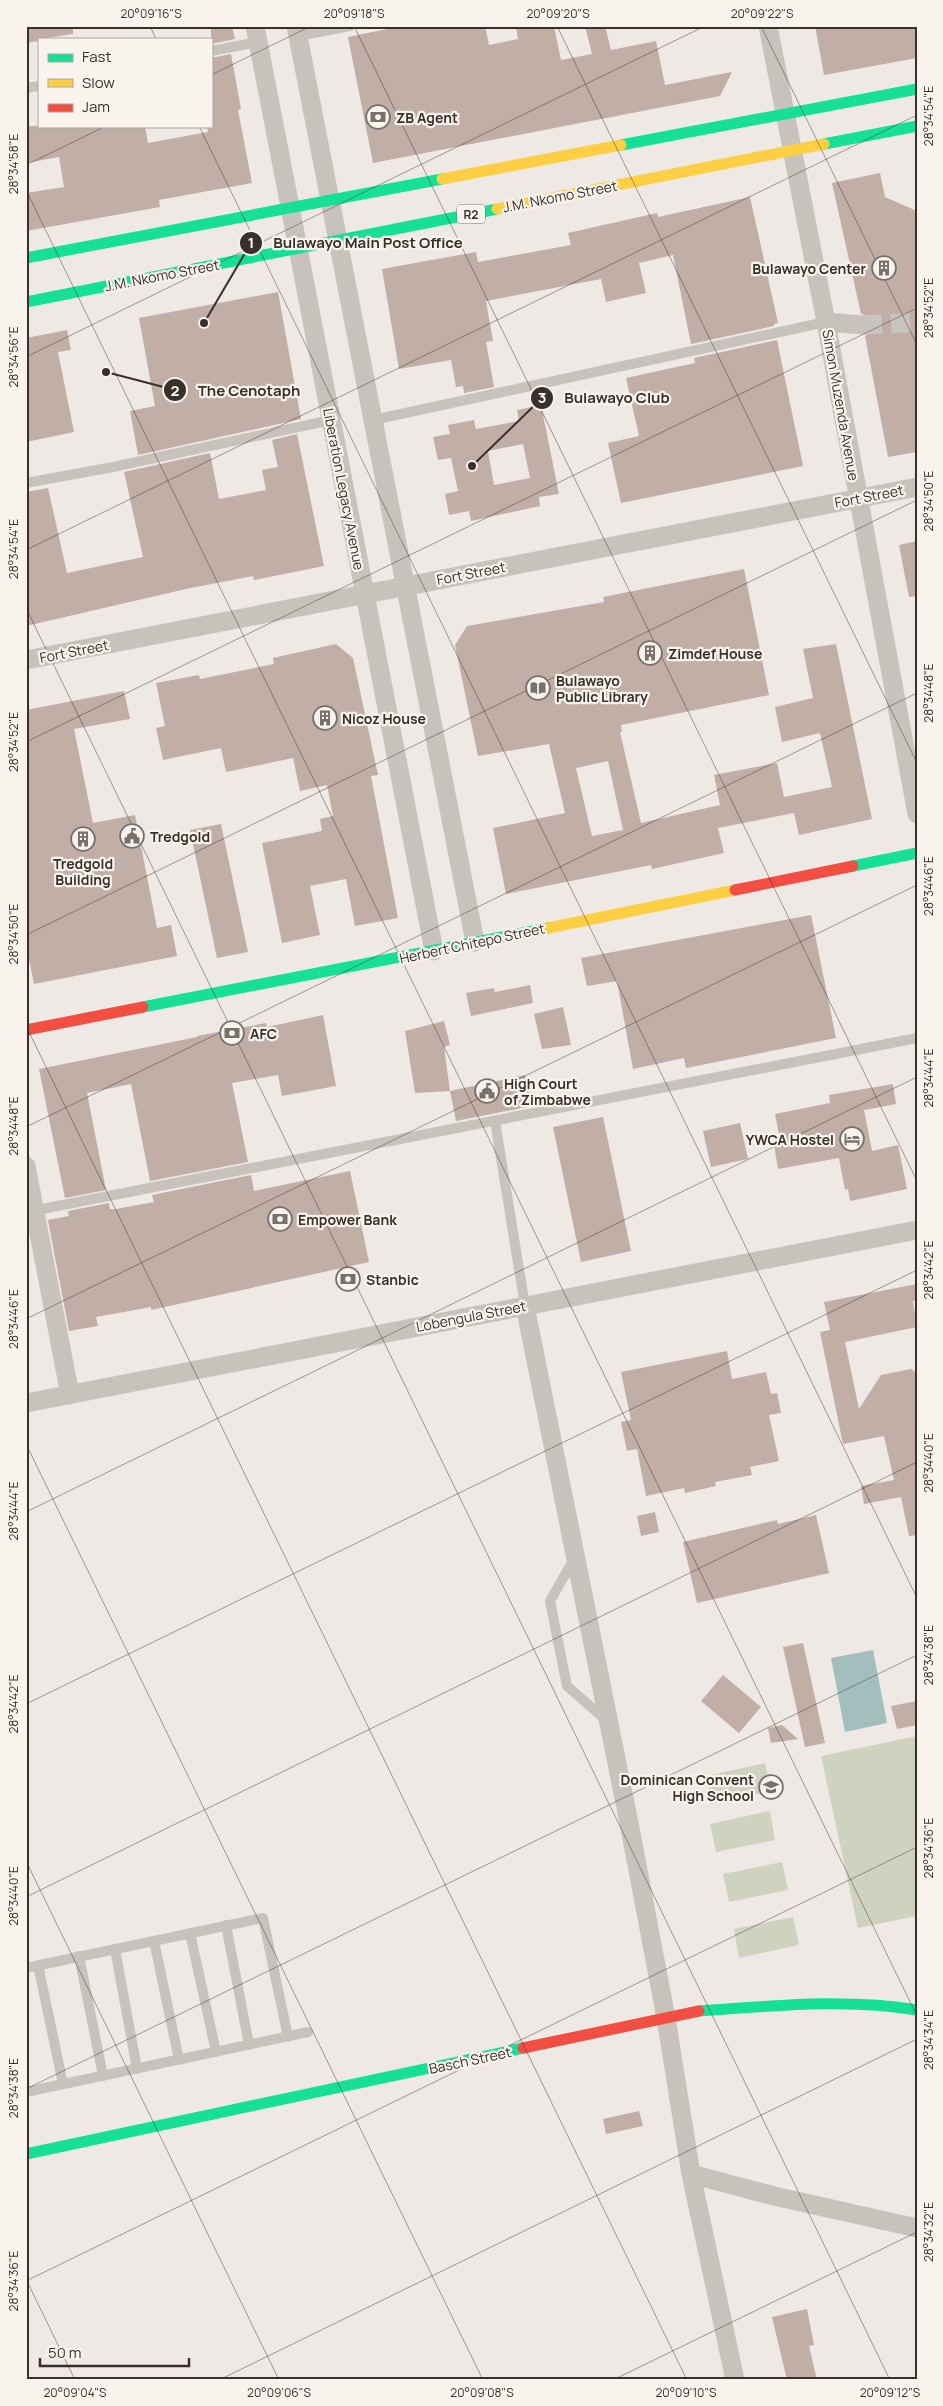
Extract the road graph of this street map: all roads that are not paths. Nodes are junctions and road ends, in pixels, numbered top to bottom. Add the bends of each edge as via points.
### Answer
1 (350, 26) edge
2 (768, 26) edge
3 (297, 31) edge
4 (256, 34) edge
5 (212, 51) edge
6 (917, 89) edge
7 (785, 114) junction
8 (917, 126) edge
9 (792, 150) junction
10 (330, 201) junction
11 (290, 208) junction
12 (338, 240) junction
13 (297, 248) junction
14 (26, 258) edge
15 (26, 302) edge
16 (826, 322) junction
17 (863, 325) tunnel mouth
18 (331, 420) junction
19 (373, 420) junction
20 (26, 483) edge
21 (917, 487) edge
22 (858, 498) junction
23 (406, 585) junction
24 (364, 593) junction
25 (26, 660) edge
26 (917, 814) edge
27 (917, 853) edge
28 (475, 942) junction
29 (434, 951) junction
30 (26, 1030) edge
31 (917, 1038) edge
32 (495, 1121) junction
33 (26, 1166) edge
34 (31, 1211) edge
35 (917, 1230) edge
36 (526, 1306) junction
37 (70, 1394) junction
38 (27, 1401) edge
39 (576, 1556) junction
40 (609, 1723) junction
41 (226, 1925) junction
42 (190, 1933) junction
43 (154, 1941) junction
44 (115, 1949) junction
45 (79, 1956) junction
46 (38, 1965) junction
47 (26, 1968) edge
48 (917, 2010) edge
49 (666, 2018) junction
50 (308, 2032) dead end
51 (288, 2037) junction
52 (250, 2045) junction
53 (216, 2052) junction
54 (179, 2060) junction
55 (137, 2069) junction
56 (103, 2076) junction
57 (63, 2084) junction
58 (26, 2092) edge
59 (26, 2154) edge
60 (691, 2174) junction
61 (917, 2228) edge
62 (735, 2380) edge

1 - 3 lane
2 - 7 street, Simon Muzenda Avenue
3 - 10 street
4 - 5 lane
4 - 11 street, Liberation Legacy Avenue
6 - 7 main road
7 - 9 street, Simon Muzenda Avenue
7 - 10 main road
8 - 9 main road, J.M. Nkomo Street / R2
9 - 12 main road, J.M. Nkomo Street / R2
9 - 16 street, Simon Muzenda Avenue
10 - 11 main road
10 - 12 street
11 - 13 street, Liberation Legacy Avenue
11 - 14 main road
12 - 13 main road, J.M. Nkomo Street / R2
12 - 19 street
13 - 15 main road, J.M. Nkomo Street / R2
13 - 18 street, Liberation Legacy Avenue
16 - 17 street
16 - 19 lane
16 - 22 street, Simon Muzenda Avenue
18 - 20 lane
18 - 24 street, Liberation Legacy Avenue
19 - 23 street
21 - 22 street, Fort Street
22 - 23 street, Fort Street
22 - 26 street, Simon Muzenda Avenue
23 - 24 street, Fort Street
23 - 28 street
24 - 25 street, Fort Street
24 - 29 street, Liberation Legacy Avenue
27 - 28 main road, Herbert Chitepo Street
28 - 29 main road, Herbert Chitepo Street
29 - 30 main road, Herbert Chitepo Street
31 - 32 lane
32 - 34 lane
32 - 36 lane
33 - 34 street
34 - 37 street
35 - 36 street, Lobengula Street
36 - 37 street, Lobengula Street
36 - 39 street
37 - 38 street, Lobengula Street
39 - 40 street
39 - 40 lane via 550,1601 567,1686
40 - 49 street
41 - 42 lane
41 - 51 lane via 262,1918
41 - 52 lane
42 - 43 lane
42 - 53 lane
43 - 44 lane
43 - 54 lane
44 - 45 lane
44 - 55 lane
45 - 46 lane
45 - 56 lane
46 - 47 lane
46 - 57 lane
48 - 49 main road, Basch Street via 882,2004 827,2002 697,2011
49 - 59 main road, Basch Street
49 - 60 street
50 - 51 lane
51 - 52 lane
52 - 53 lane
53 - 54 lane
54 - 55 lane
55 - 56 lane
56 - 57 lane
57 - 58 lane
60 - 61 street
60 - 62 street

